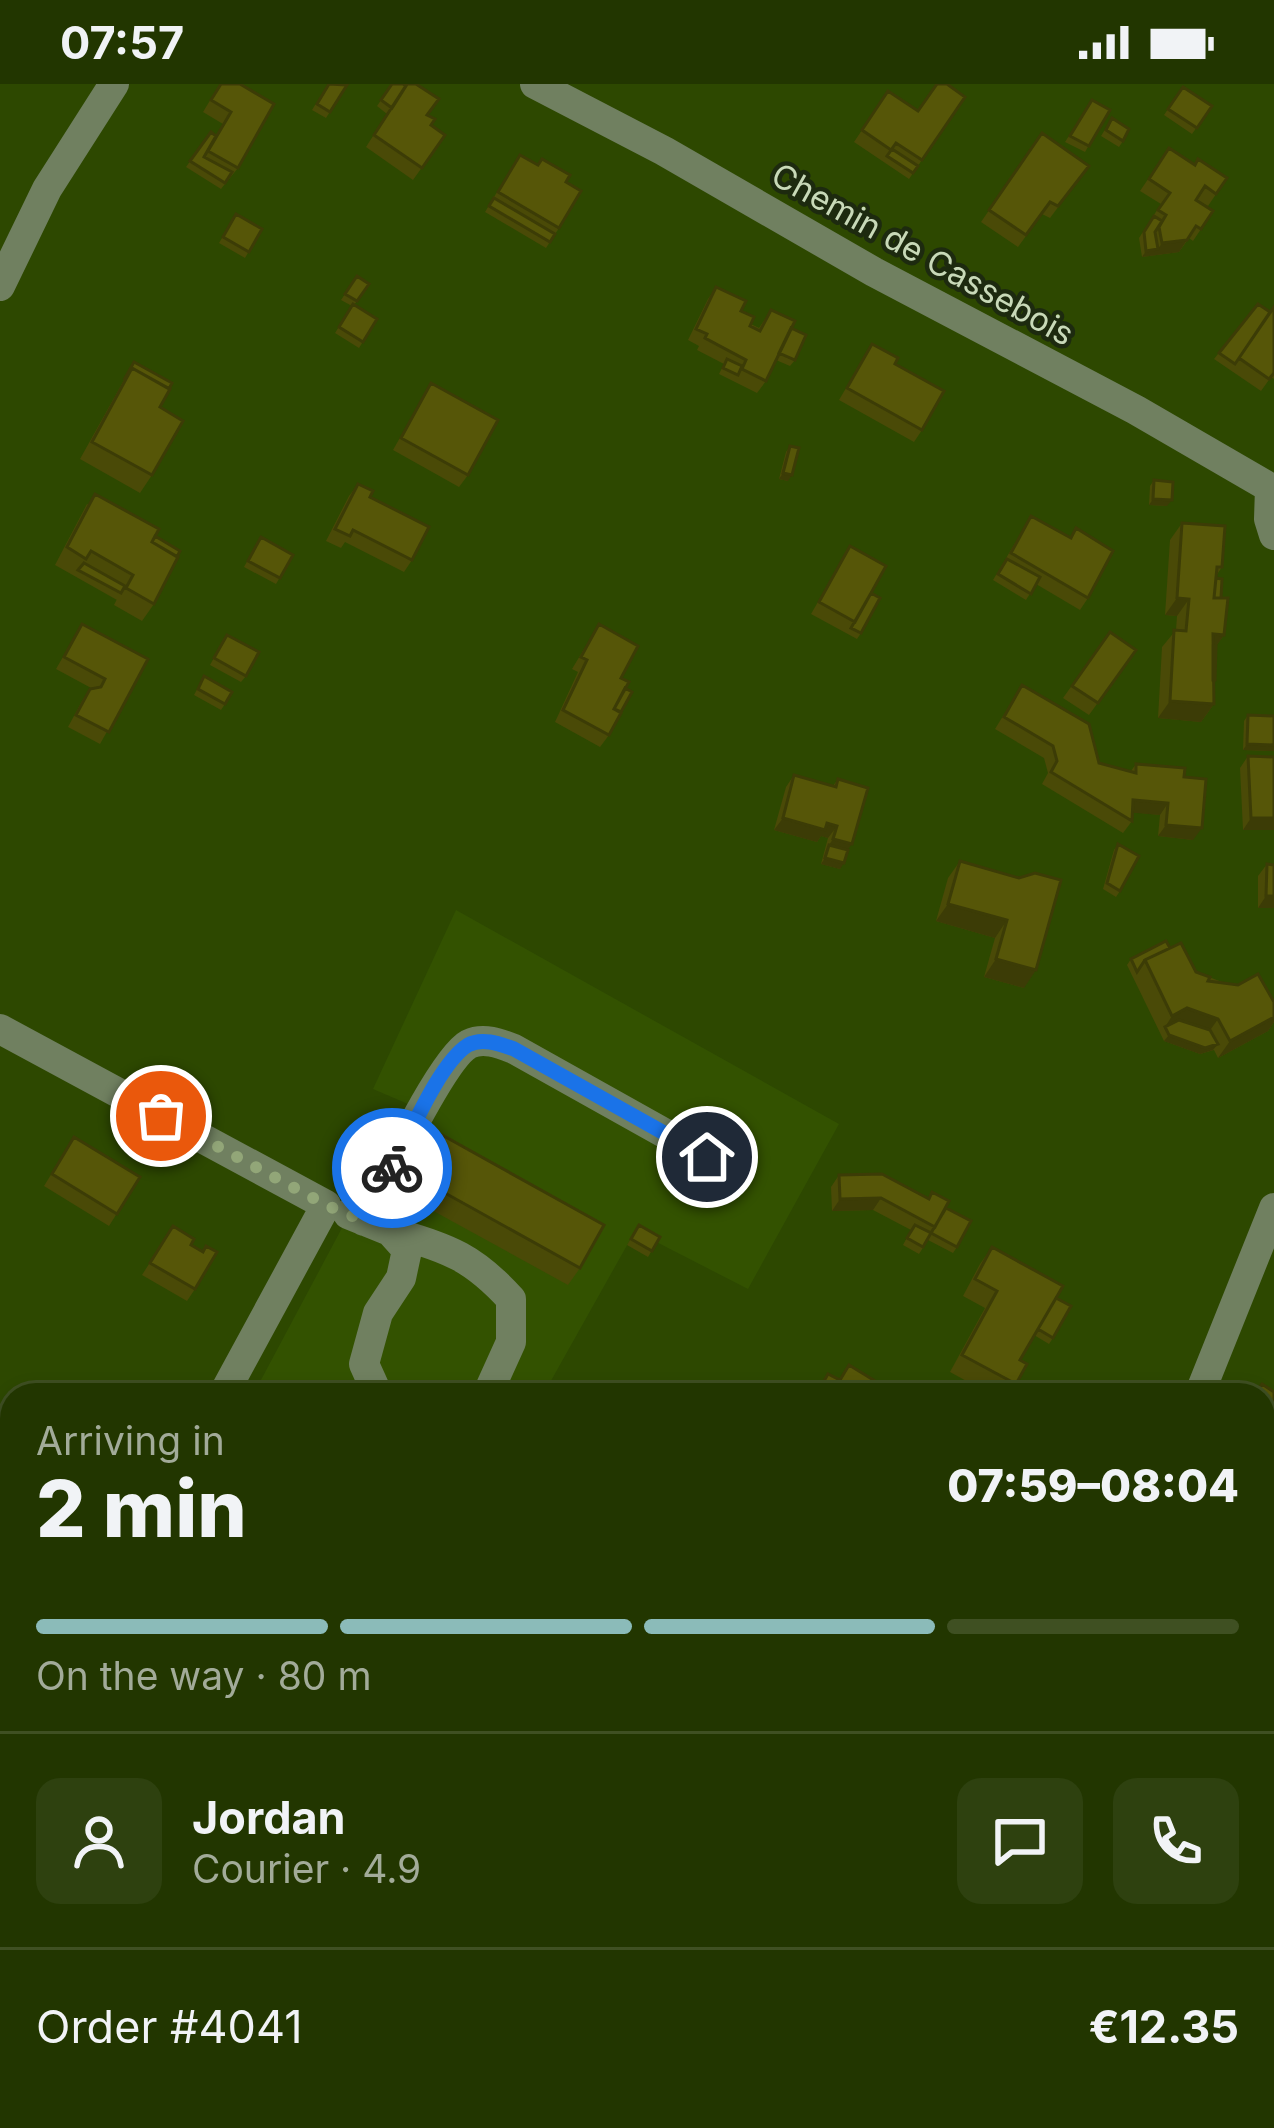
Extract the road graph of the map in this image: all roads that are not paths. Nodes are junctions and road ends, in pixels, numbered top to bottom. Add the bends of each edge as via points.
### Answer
1 (114, 84) edge
2 (535, 84) edge
3 (0, 286) edge
4 (1272, 489) edge
5 (1274, 535) edge
6 (0, 1029) edge
7 (707, 1157) dead end
8 (326, 1205) junction
9 (1274, 1208) edge
10 (377, 1226) junction
11 (230, 1383) edge
12 (373, 1383) edge
13 (493, 1383) edge
14 (1204, 1383) edge

1 - 3 street via 47,189
2 - 4 street, Chemin de Cassebois
4 - 5 street
6 - 8 street
7 - 10 street via 514,1049 469,1044 448,1066
8 - 10 street
8 - 11 street
9 - 14 street
10 - 12 street via 406,1250 364,1364
10 - 13 street via 481,1265 511,1299 512,1342

